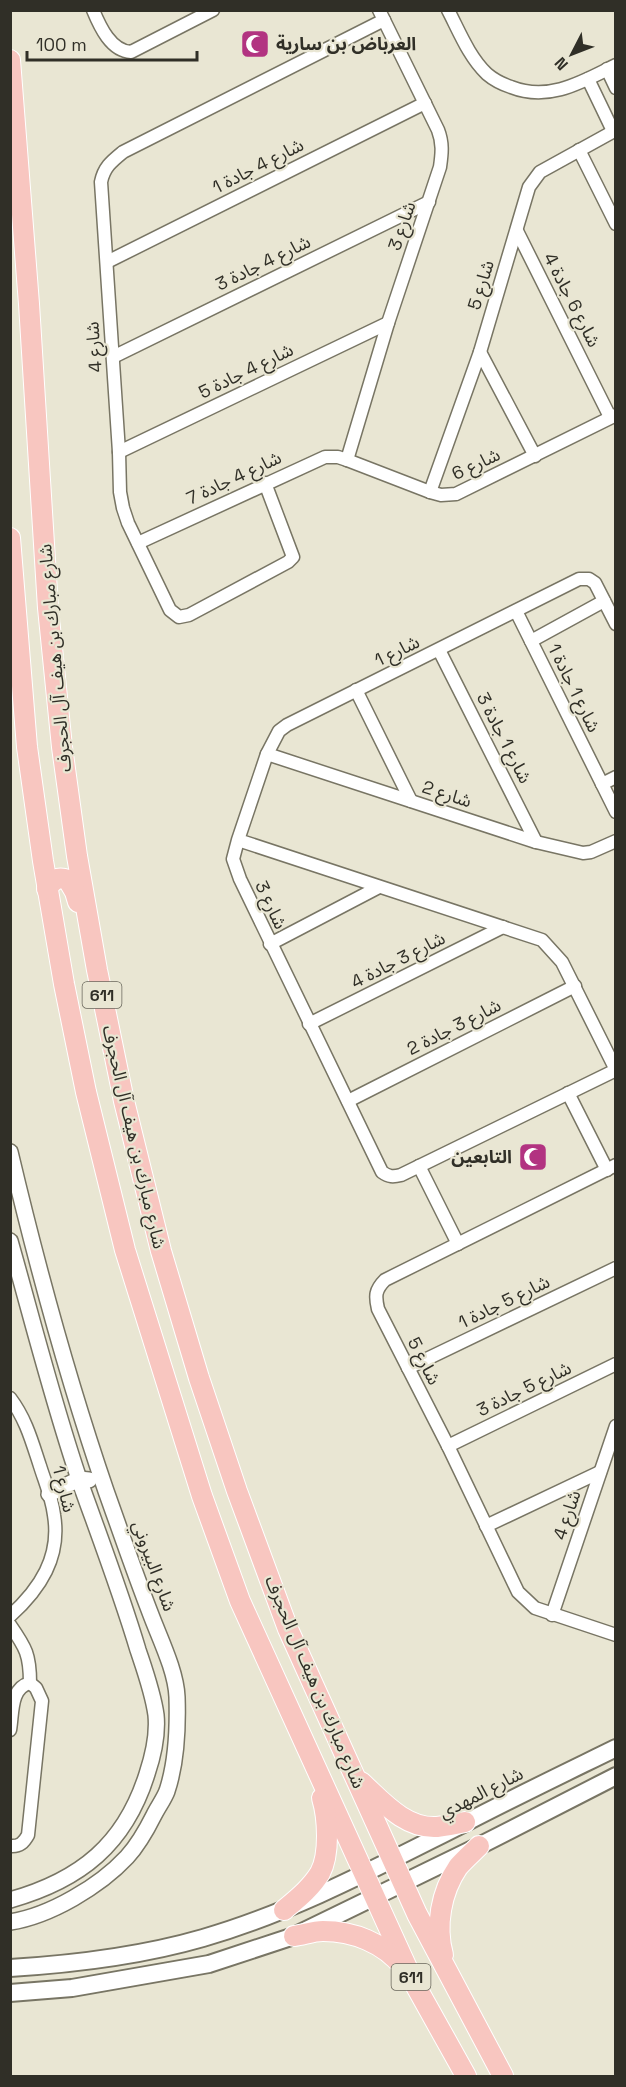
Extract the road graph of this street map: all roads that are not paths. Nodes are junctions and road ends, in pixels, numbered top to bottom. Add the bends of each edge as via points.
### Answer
1 (93, 10) edge
2 (213, 10) edge
3 (448, 10) edge
4 (382, 15) edge
5 (10, 60) edge
6 (611, 67) edge
7 (588, 79) junction
8 (615, 88) edge
9 (426, 103) junction
10 (614, 130) edge
11 (579, 150) junction
12 (429, 202) junction
13 (615, 224) edge
14 (517, 231) junction
15 (107, 262) junction
16 (387, 323) junction
17 (480, 352) junction
18 (113, 357) junction
19 (613, 416) edge
20 (120, 452) junction
21 (535, 456) junction
22 (347, 460) junction
23 (265, 483) junction
24 (430, 492) junction
25 (10, 538) edge
26 (138, 543) junction
27 (604, 601) junction
28 (516, 611) junction
29 (615, 624) edge
30 (531, 641) junction
31 (439, 650) junction
32 (22, 672) junction
33 (55, 683) junction
34 (356, 690) junction
35 (267, 754) junction
36 (615, 777) edge
37 (602, 784) junction
38 (411, 801) junction
39 (615, 812) edge
40 (238, 840) junction
41 (615, 841) edge
42 (536, 842) junction
43 (379, 886) junction
44 (47, 889) junction
45 (503, 927) junction
46 (270, 944) junction
47 (98, 977) junction
48 (576, 987) junction
49 (309, 1024) junction
50 (568, 1093) junction
51 (348, 1101) junction
52 (10, 1152) edge
53 (419, 1166) junction
54 (611, 1168) edge
55 (10, 1241) edge
56 (458, 1244) junction
57 (615, 1268) edge
58 (615, 1364) edge
59 (408, 1368) junction
60 (10, 1398) edge
61 (615, 1426) edge
62 (448, 1446) junction
63 (100, 1471) junction
64 (600, 1472) junction
65 (79, 1479) junction
66 (107, 1492) junction
67 (49, 1494) junction
68 (86, 1497) junction
69 (486, 1526) junction
70 (552, 1615) junction
71 (10, 1616) edge
72 (10, 1625) edge
73 (615, 1635) edge
74 (30, 1683) junction
75 (10, 1730) edge
76 (302, 1739) junction
77 (615, 1748) edge
78 (355, 1776) junction
79 (615, 1776) edge
80 (465, 1822) junction
81 (10, 1845) edge
82 (479, 1846) junction
83 (392, 1860) junction
84 (364, 1874) junction
85 (402, 1883) junction
86 (374, 1897) junction
87 (10, 1900) edge
88 (284, 1910) junction
89 (10, 1922) edge
90 (294, 1936) junction
91 (10, 1968) edge
92 (413, 1981) junction
93 (451, 1981) junction
94 (10, 1993) edge
95 (466, 2076) edge
96 (503, 2076) edge

1 - 2 street via 108,38 118,48 131,52
3 - 7 street via 472,55 499,83 540,94 563,90
4 - 9 street, شارع 3
4 - 15 street, شارع 4 via 123,152 110,163 102,182
5 - 33 main road, شارع مبارك بن هيف آل الحجرف / 611
6 - 7 street
6 - 8 street
7 - 10 street
9 - 12 street, شارع 3 via 442,141 440,167
9 - 15 street, شارع 4 جادة 1
10 - 11 street, شارع 5
11 - 13 street
11 - 14 street, شارع 5 via 540,172 529,187
12 - 16 street, شارع 3
12 - 18 street, شارع 4 جادة 3
14 - 17 street, شارع 5
14 - 19 street, شارع 6 جادة 4
15 - 18 street, شارع 4
16 - 20 street, شارع 4 جادة 5
16 - 22 street, شارع 3
17 - 21 street
17 - 24 street, شارع 5
18 - 20 street, شارع 4
19 - 21 street, شارع 6
20 - 26 street, شارع 4 via 120,492
21 - 24 street, شارع 6 via 456,494
22 - 23 street, شارع 4 جادة 7 via 325,457
22 - 24 street, شارع 6
23 - 26 street, شارع 4 جادة 7
23 - 26 street, شارع 4 via 293,557 189,615 179,617 170,610
25 - 32 main road, شارع مبارك بن هيف آل الحجرف / 611
27 - 28 street, شارع 1 via 595,584 579,579
27 - 29 street, شارع 1
27 - 30 street
28 - 30 street, شارع 1 جادة 1
28 - 31 street, شارع 1
30 - 37 street, شارع 1 جادة 1
31 - 34 street, شارع 1
31 - 42 street, شارع 1 جادة 3
32 - 33 main road via 28,689 39,696 51,691
32 - 44 main road, شارع مبارك بن هيف آل الحجرف / 611 via 27,747
33 - 47 main road, شارع مبارك بن هيف آل الحجرف / 611 via 77,856
34 - 35 street, شارع 1 via 287,724
34 - 38 street
35 - 38 street, شارع 2
35 - 40 street, شارع 1
36 - 37 street
37 - 39 street, شارع 1 جادة 1
38 - 42 street, شارع 2
40 - 43 street, شارع 3
40 - 46 street, شارع 3 via 235,868
41 - 42 street, شارع 2 via 583,854
43 - 45 street, شارع 3
43 - 46 street
44 - 47 main road via 58,878 70,883
44 - 76 main road, شارع مبارك بن هيف آل الحجرف / 611 via 86,1092 128,1261 201,1496 240,1601
45 - 48 street, شارع 3 via 542,940 562,962
45 - 49 street, شارع 3 جادة 4
46 - 49 street, شارع 3
47 - 78 main road, شارع مبارك بن هيف آل الحجرف / 611 via 158,1239 199,1378 288,1629
48 - 50 street, شارع 3 via 615,1070
48 - 51 street, شارع 3 جادة 2
49 - 51 street, شارع 3
50 - 53 street, شارع 3
50 - 54 street
51 - 53 street, شارع 3 via 382,1172 393,1177
52 - 63 street, شارع البيروني via 53,1321
53 - 56 street
54 - 56 street, شارع 5
55 - 65 street
56 - 59 street, شارع 5 via 385,1280 377,1288 378,1309
57 - 59 street, شارع 5 جادة 1
58 - 62 street, شارع 5 جادة 3
59 - 62 street, شارع 5
60 - 67 street, شارع 1 via 30,1434
61 - 64 street, شارع 4
62 - 69 street, شارع 5
63 - 65 street via 90,1480
63 - 66 street, شارع البيروني
64 - 69 street
64 - 70 street, شارع 4
65 - 67 street
65 - 68 street
66 - 68 street via 96,1490
66 - 89 street, شارع البيروني via 177,1693 175,1757 166,1792 128,1856 78,1895 49,1911
67 - 71 street, شارع 1 via 54,1515 52,1553 38,1589
68 - 87 street via 152,1693 156,1718 153,1755 130,1814 111,1844 64,1879
69 - 70 street, شارع 5 via 518,1592 535,1608
70 - 73 street, شارع 5
72 - 74 street via 27,1652
74 - 75 street via 16,1692
74 - 81 street via 42,1701 28,1835 24,1842
76 - 84 main road, شارع مبارك بن هيف آل الحجرف / 611
76 - 88 main road via 325,1809 327,1844 321,1871
77 - 80 main road, شارع المهدي
78 - 80 main road via 393,1812 415,1824 435,1827
78 - 83 main road, شارع مبارك بن هيف آل الحجرف / 611
79 - 82 main road
80 - 83 main road, شارع المهدي
82 - 85 main road
82 - 93 main road via 459,1867 445,1893 439,1921
83 - 84 main road, شارع المهدي
83 - 85 main road, شارع مبارك بن هيف آل الحجرف / 611
84 - 86 main road, شارع مبارك بن هيف آل الحجرف / 611
84 - 88 main road, شارع المهدي
85 - 86 main road
85 - 93 main road, شارع مبارك بن هيف آل الحجرف / 611
86 - 90 main road
86 - 92 main road, شارع مبارك بن هيف آل الحجرف / 611
88 - 91 main road, شارع المهدي via 203,1938 133,1954
90 - 92 main road via 321,1931 349,1933 374,1943 397,1959
90 - 94 main road via 210,1964 72,1988
92 - 95 main road, شارع مبارك بن هيف آل الحجرف / 611
93 - 96 main road, شارع مبارك بن هيف آل الحجرف / 611

